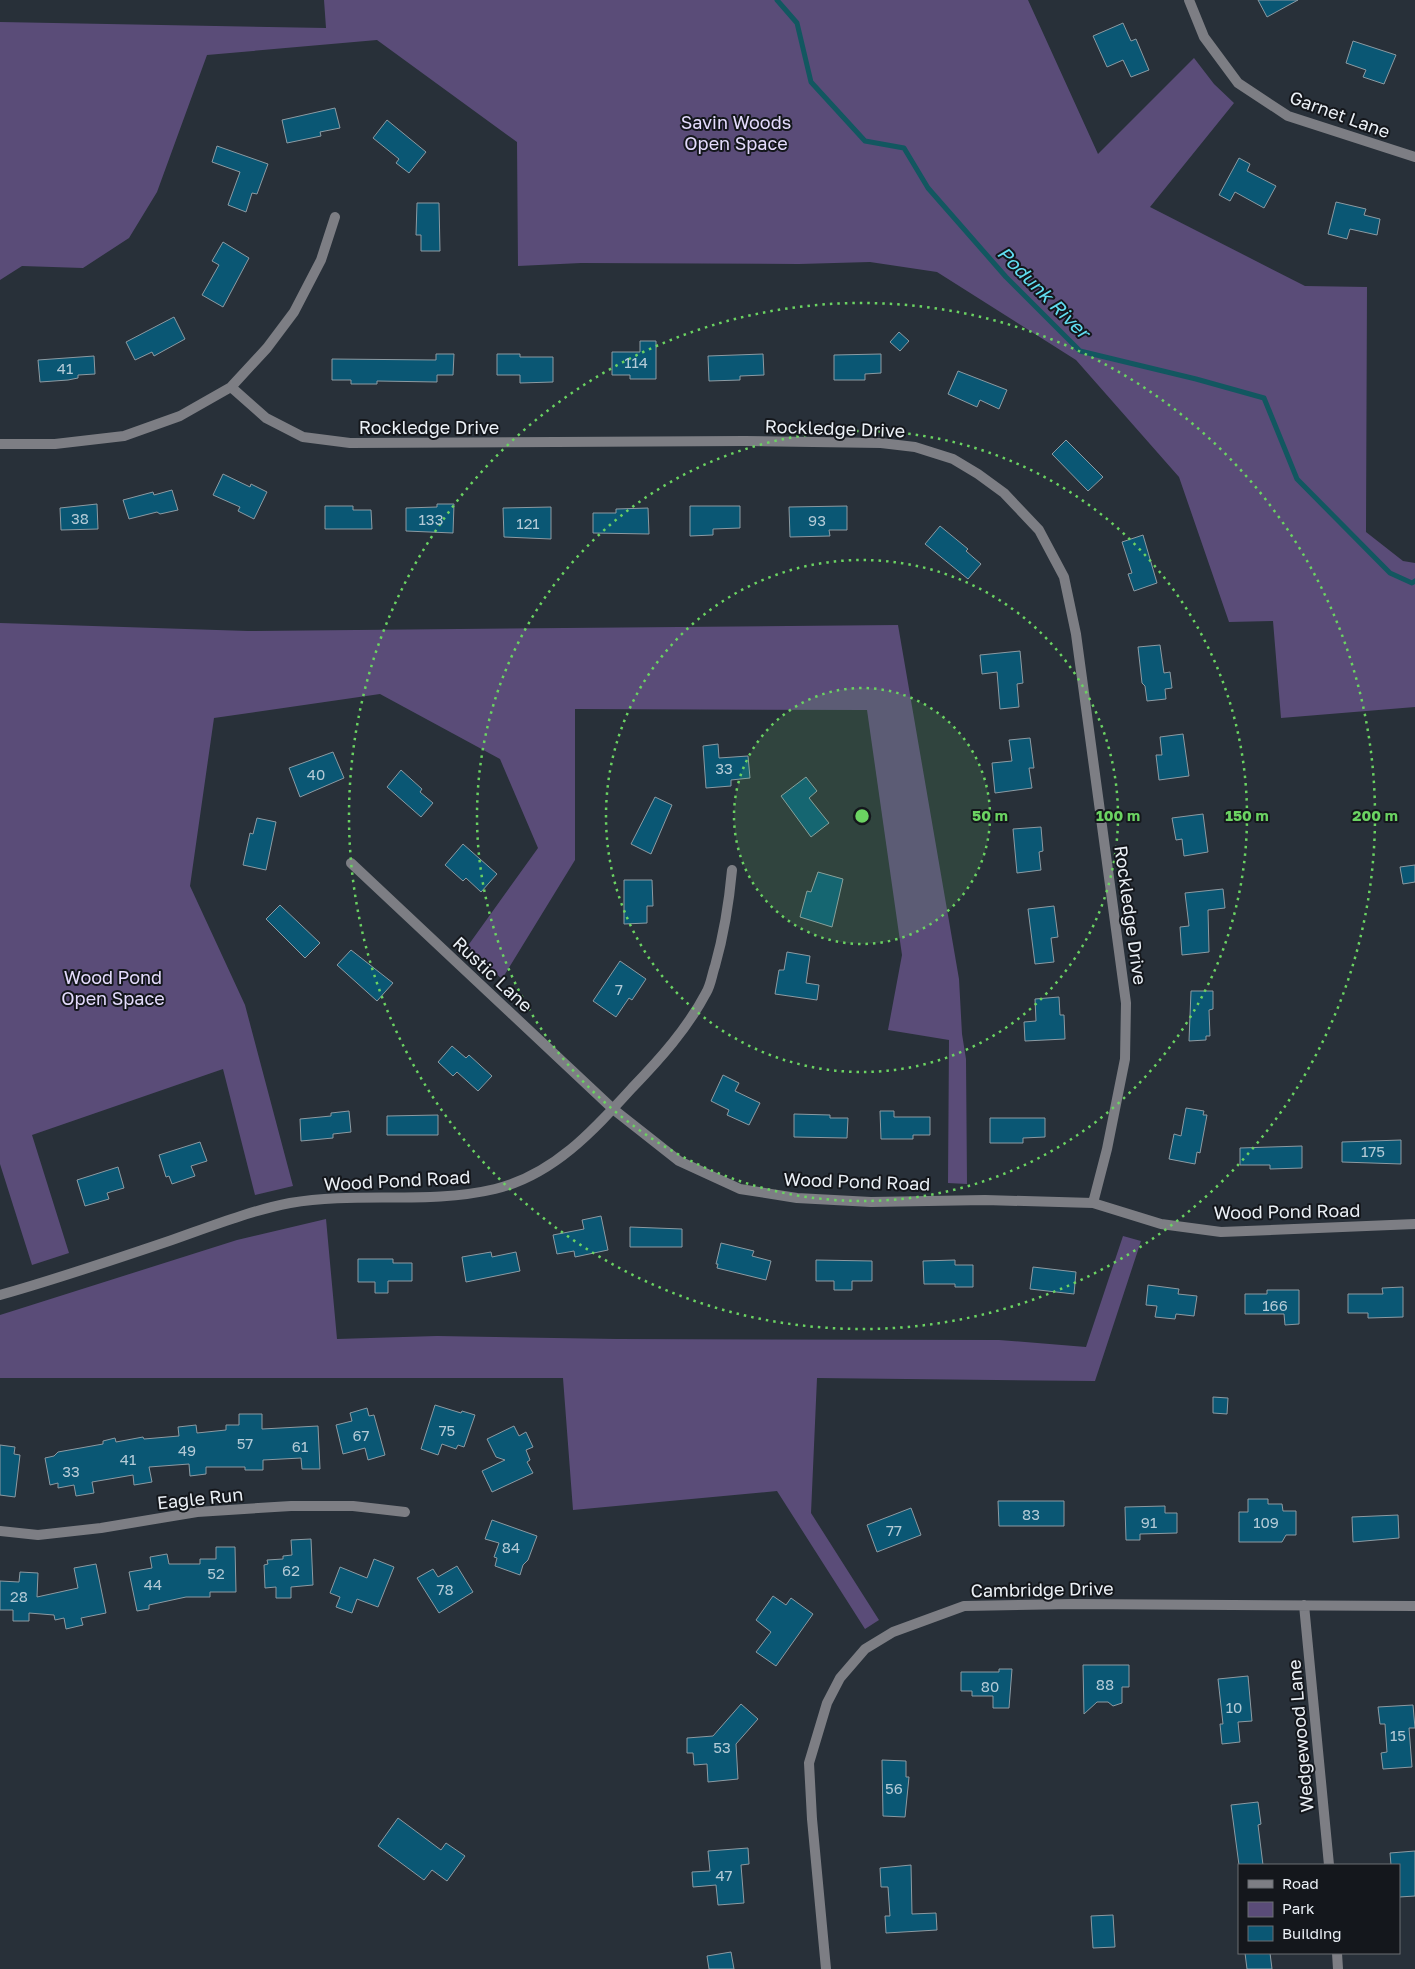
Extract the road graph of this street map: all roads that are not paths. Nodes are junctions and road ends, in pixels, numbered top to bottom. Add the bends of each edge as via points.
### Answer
1 (1189, 0) edge
2 (1415, 157) edge
3 (334, 217) dead end
4 (232, 387) junction
5 (0, 444) edge
6 (351, 863) dead end
7 (732, 870) dead end
8 (613, 1109) junction
9 (1093, 1203) junction
10 (1415, 1224) edge
11 (0, 1295) edge
12 (405, 1512) dead end
13 (0, 1531) edge
14 (1304, 1605) junction
15 (1415, 1606) edge
16 (1329, 1864) edge
17 (1337, 1954) edge
18 (826, 1969) edge
19 (1338, 1969) edge

1 - 2 street, Garnet Lane via 1204,37 1238,82 1288,116
3 - 4 street via 321,260 294,312
4 - 5 street via 180,416 124,436 54,444
4 - 9 street, Rockledge Drive via 266,418 303,437 341,442 881,443 915,447 953,459 1004,493 1039,530 1064,577 1076,634 1126,1003 1125,1059
6 - 8 street, Rustic Lane
7 - 8 street via 724,936 707,991 671,1046
8 - 9 street, Wood Pond Road via 679,1161 740,1188 797,1198 871,1202 985,1200
8 - 11 street, Wood Pond Road via 556,1161 532,1175 495,1189 427,1198 355,1197 290,1203 230,1219 55,1280
9 - 10 street, Wood Pond Road via 1160,1224 1221,1232
12 - 13 street, Eagle Run via 353,1506 291,1506 197,1512 38,1535
14 - 15 street, Cambridge Drive
14 - 16 street, Wedgewood Lane
14 - 18 street, Cambridge Drive via 964,1606 893,1632 865,1649 840,1678 826,1703 809,1763
17 - 19 street

